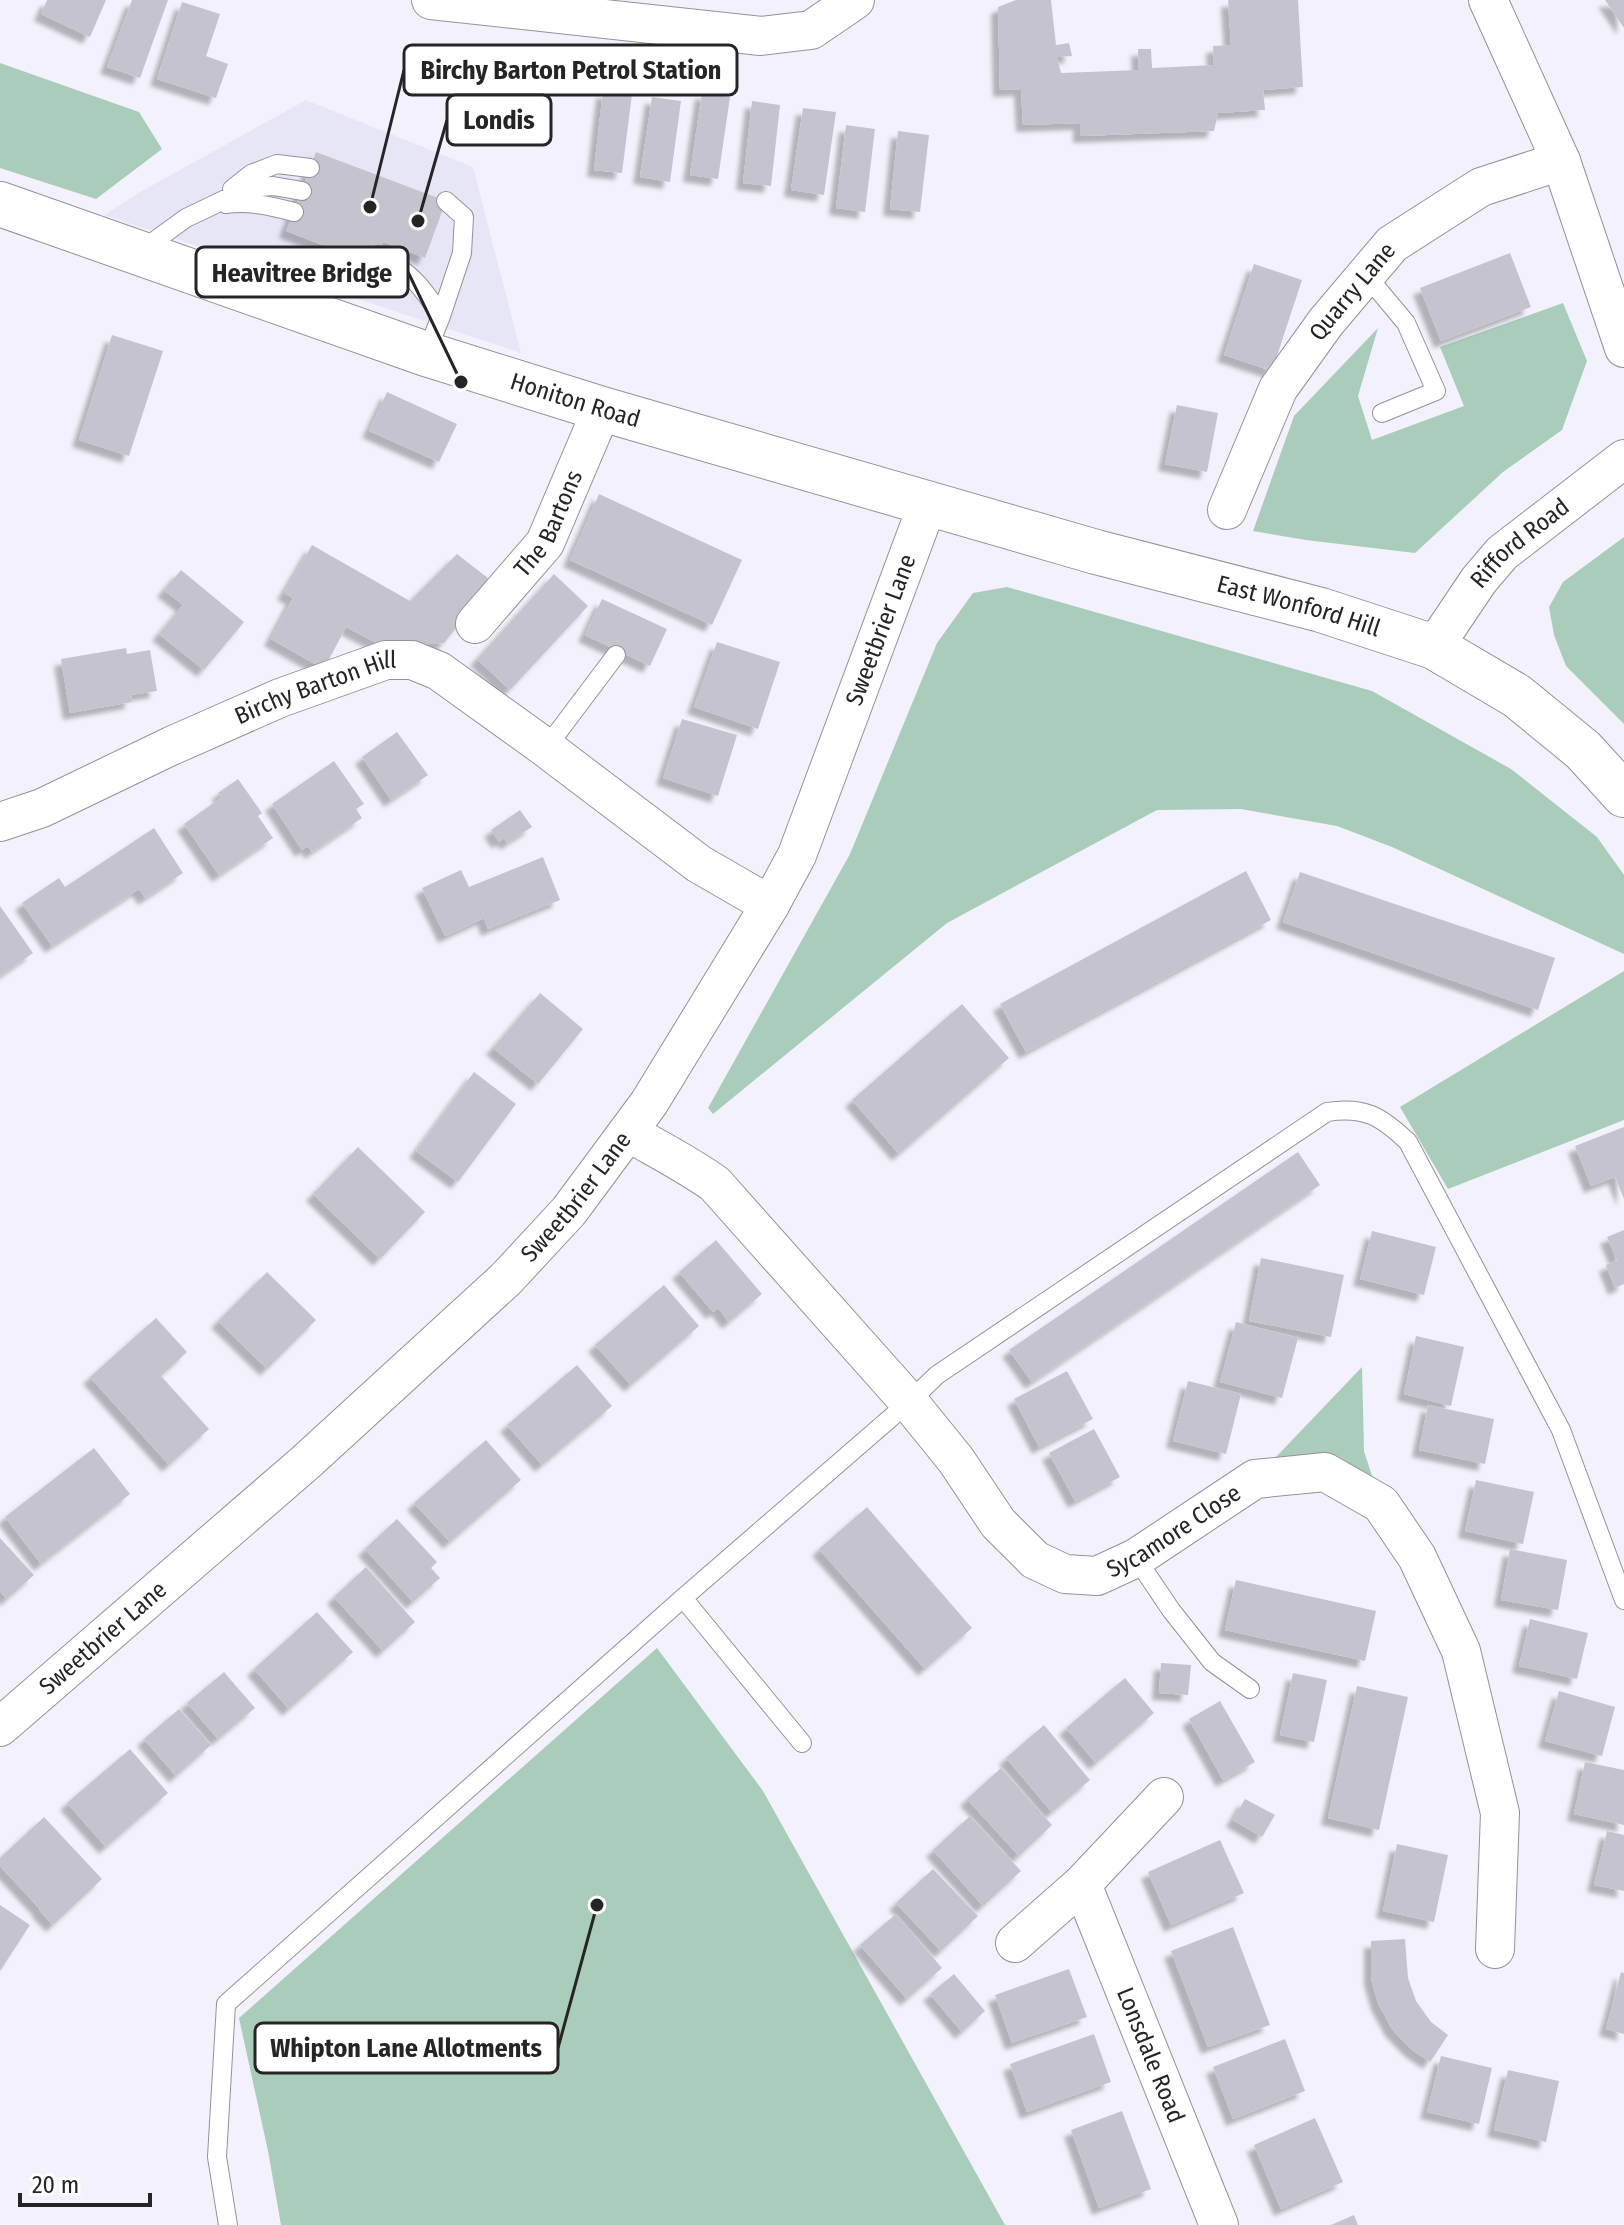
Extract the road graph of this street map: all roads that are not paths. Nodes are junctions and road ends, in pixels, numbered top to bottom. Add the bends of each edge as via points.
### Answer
1 (431, 0) edge
2 (855, 0) edge
3 (1488, 0) edge
4 (1561, 161) junction
5 (310, 168) dead end
6 (302, 191) dead end
7 (446, 201) dead end
8 (0, 204) edge
9 (211, 206) junction
10 (294, 212) dead end
11 (140, 252) junction
12 (378, 255) dead end
13 (1366, 275) junction
14 (434, 335) junction
15 (1624, 348) edge
16 (602, 409) junction
17 (1382, 413) dead end
18 (1624, 459) edge
19 (928, 503) junction
20 (1227, 510) dead end
21 (475, 624) dead end
22 (1434, 647) junction
23 (616, 655) dead end
24 (546, 748) junction
25 (1624, 795) edge
26 (0, 822) edge
27 (770, 905) junction
28 (628, 1132) junction
29 (909, 1402) junction
30 (1136, 1558) junction
31 (683, 1598) junction
32 (1624, 1600) edge
33 (1250, 1689) dead end
34 (0, 1727) edge
35 (802, 1743) dead end
36 (1164, 1797) dead end
37 (1082, 1884) junction
38 (1015, 1943) dead end
39 (1495, 1949) dead end
40 (228, 2225) edge
41 (1219, 2225) edge

1 - 2 street via 761,36 811,30
3 - 4 street
4 - 13 street, Quarry Lane via 1481,187 1392,244
4 - 15 street
5 - 9 lane via 277,164 251,174
6 - 9 lane via 249,188
7 - 14 lane via 464,217 462,253
8 - 11 main road, Honiton Road
9 - 10 lane via 240,202
9 - 11 lane
11 - 14 main road, Honiton Road
12 - 14 lane via 423,287
13 - 17 lane via 1406,323 1436,391
13 - 20 street, Quarry Lane via 1278,389
14 - 16 main road, Honiton Road
16 - 19 main road, Honiton Road
16 - 21 street, The Bartons via 545,543
18 - 22 street, Rifford Road via 1502,553
19 - 22 main road, East Wonford Hill via 1321,610
19 - 27 street, Sweetbrier Lane via 797,855
22 - 25 main road, East Wonford Hill via 1517,696 1583,750
23 - 24 lane
24 - 26 street, Birchy Barton Hill via 439,671 412,660 386,660 280,698 42,808
24 - 27 street, Birchy Barton Hill via 699,864
27 - 28 street, Sweetbrier Lane
28 - 29 street, Sycamore Close via 715,1184
28 - 34 street, Sweetbrier Lane via 569,1211 506,1279 306,1462
29 - 30 street, Sycamore Close via 998,1523 1035,1560 1065,1574 1097,1576
29 - 31 lane
29 - 32 lane via 937,1375 1327,1112 1370,1114 1389,1123 1408,1142 1561,1430
30 - 33 lane via 1212,1662
30 - 39 street, Sycamore Close via 1255,1479 1325,1472 1381,1504 1417,1557 1461,1651 1500,1813
31 - 35 lane
31 - 40 lane via 226,2004 217,2157
36 - 37 street
37 - 38 street
37 - 41 street, Lonsdale Road

